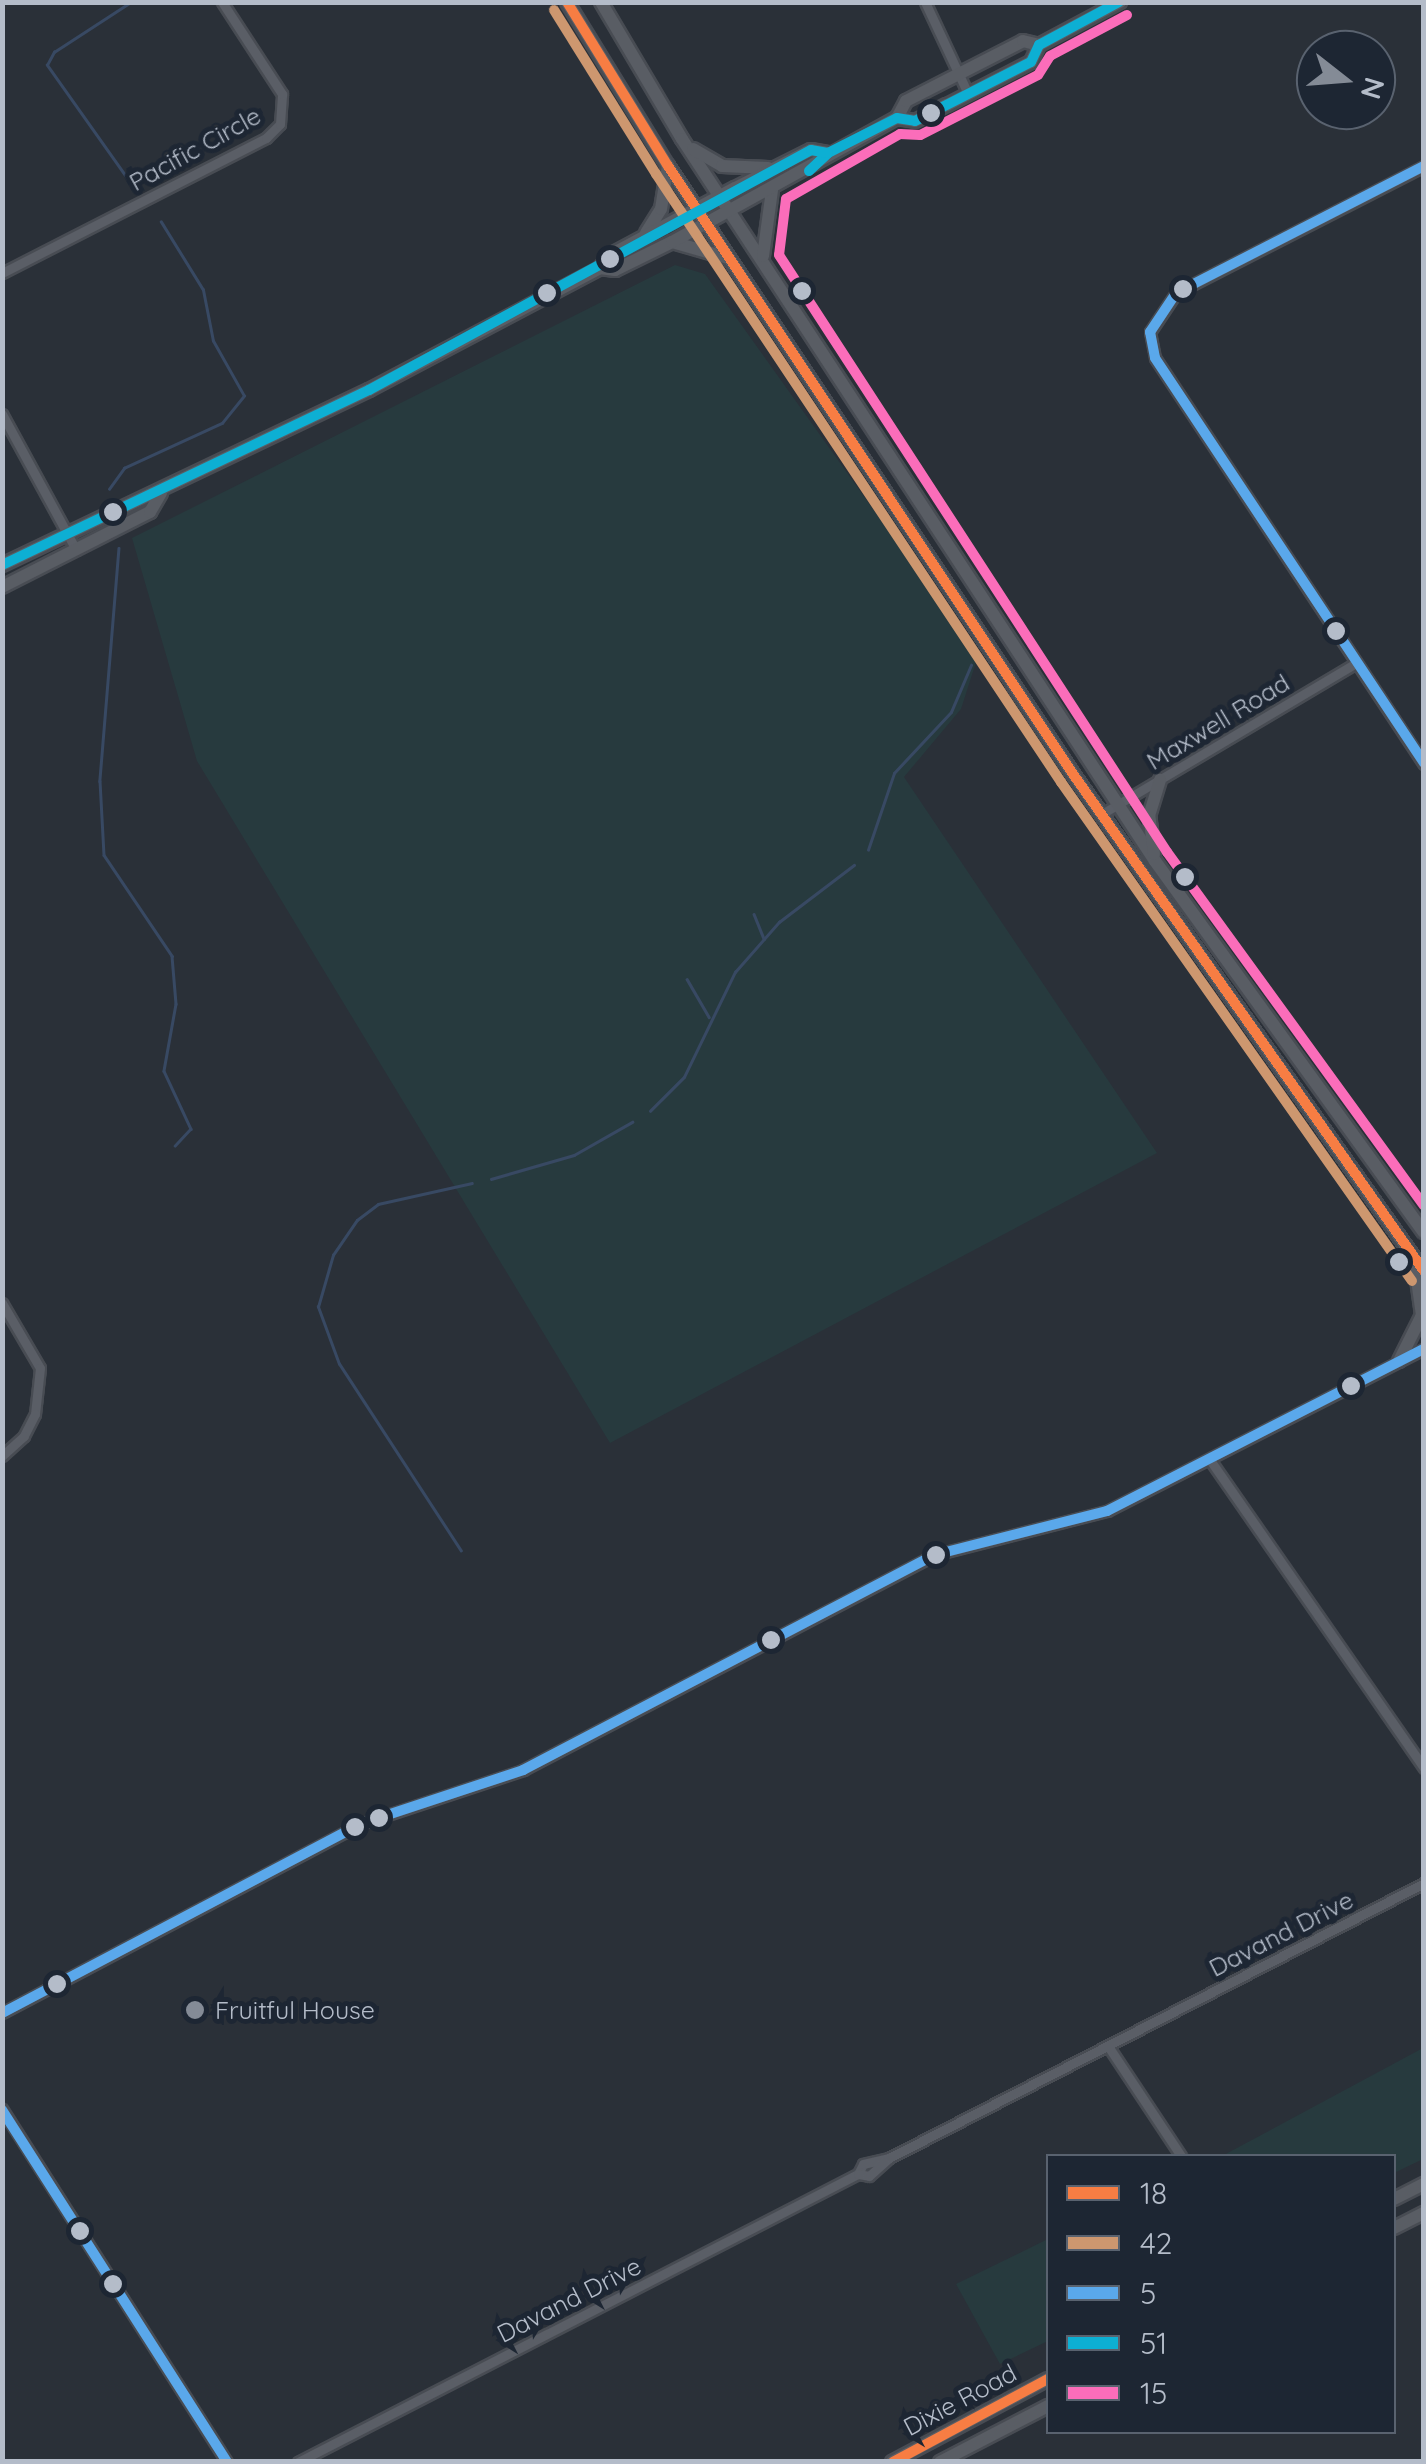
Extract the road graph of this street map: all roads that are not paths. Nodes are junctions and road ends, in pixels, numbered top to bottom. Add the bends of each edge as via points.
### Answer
1 (222, 2) edge
2 (567, 2) edge
3 (601, 2) edge
4 (925, 2) edge
5 (1120, 2) edge
6 (1040, 45) junction
7 (960, 75) junction
8 (968, 94) junction
9 (897, 118) junction
10 (682, 138) junction
11 (828, 153) junction
12 (668, 166) junction
13 (1424, 166) edge
14 (775, 168) junction
15 (772, 190) junction
16 (720, 196) junction
17 (696, 208) junction
18 (729, 210) junction
19 (706, 222) junction
20 (644, 235) junction
21 (672, 242) junction
22 (728, 258) junction
23 (763, 259) junction
24 (600, 268) junction
25 (2, 274) edge
26 (2, 414) edge
27 (161, 493) junction
28 (67, 533) junction
29 (76, 550) junction
30 (2, 565) edge
31 (2, 587) edge
32 (1356, 663) junction
33 (1424, 764) edge
34 (1160, 780) junction
35 (1119, 804) junction
36 (1100, 815) junction
37 (1155, 862) junction
38 (1424, 1232) edge
39 (1414, 1258) junction
40 (1424, 1272) edge
41 (2, 1303) edge
42 (1424, 1349) edge
43 (1400, 1361) junction
44 (2, 1456) edge
45 (1210, 1460) junction
46 (1424, 1768) edge
47 (1424, 1883) edge
48 (2, 2013) edge
49 (1108, 2046) junction
50 (2, 2109) edge
51 (1180, 2154) edge
52 (1424, 2184) edge
53 (1396, 2199) edge
54 (1424, 2213) edge
55 (1396, 2227) edge
56 (1046, 2380) edge
57 (1046, 2407) edge
58 (227, 2462) edge
59 (298, 2462) edge
60 (892, 2462) edge
61 (940, 2462) edge

1 - 25 street, Pacific Circle via 282,94 280,124 266,138
2 - 12 main road
3 - 10 main road
4 - 7 street
5 - 6 main road
6 - 7 main road via 1022,41
6 - 8 main road via 1031,62
7 - 8 street
7 - 9 main road via 906,101
8 - 9 main road via 916,121
9 - 11 main road
10 - 14 main road via 722,166
10 - 16 main road
11 - 14 main road via 811,150
11 - 15 main road via 817,168
12 - 17 main road
12 - 20 main road via 661,210
13 - 32 street via 1176,293 1150,332 1155,358
14 - 16 main road
15 - 18 main road
15 - 23 main road
16 - 17 main road
16 - 18 main road
17 - 19 main road
17 - 20 main road
18 - 19 main road
18 - 23 main road
19 - 21 main road
19 - 22 main road
20 - 24 main road
21 - 22 main road
21 - 24 main road via 615,270
22 - 36 main road
23 - 35 main road
24 - 27 main road
26 - 28 street
27 - 28 main road
27 - 29 main road via 150,512
28 - 29 street
28 - 30 main road
29 - 31 main road
32 - 33 street
32 - 34 street, Maxwell Road
34 - 35 street, Maxwell Road
34 - 37 main road via 1149,816
35 - 36 street, Maxwell Road
35 - 37 main road
36 - 39 main road
37 - 38 main road
39 - 40 main road
39 - 43 main road via 1422,1315
41 - 44 street via 40,1368 35,1414
42 - 43 street
43 - 45 street
45 - 46 street
45 - 48 street via 1107,1511 944,1550 523,1770 362,1822
47 - 49 street, Davand Drive
49 - 51 street
49 - 59 street, Davand Drive via 890,2158 884,2168 858,2174
50 - 58 street
52 - 53 main road
54 - 55 main road
56 - 60 main road, Dixie Road
57 - 61 main road, Dixie Road

